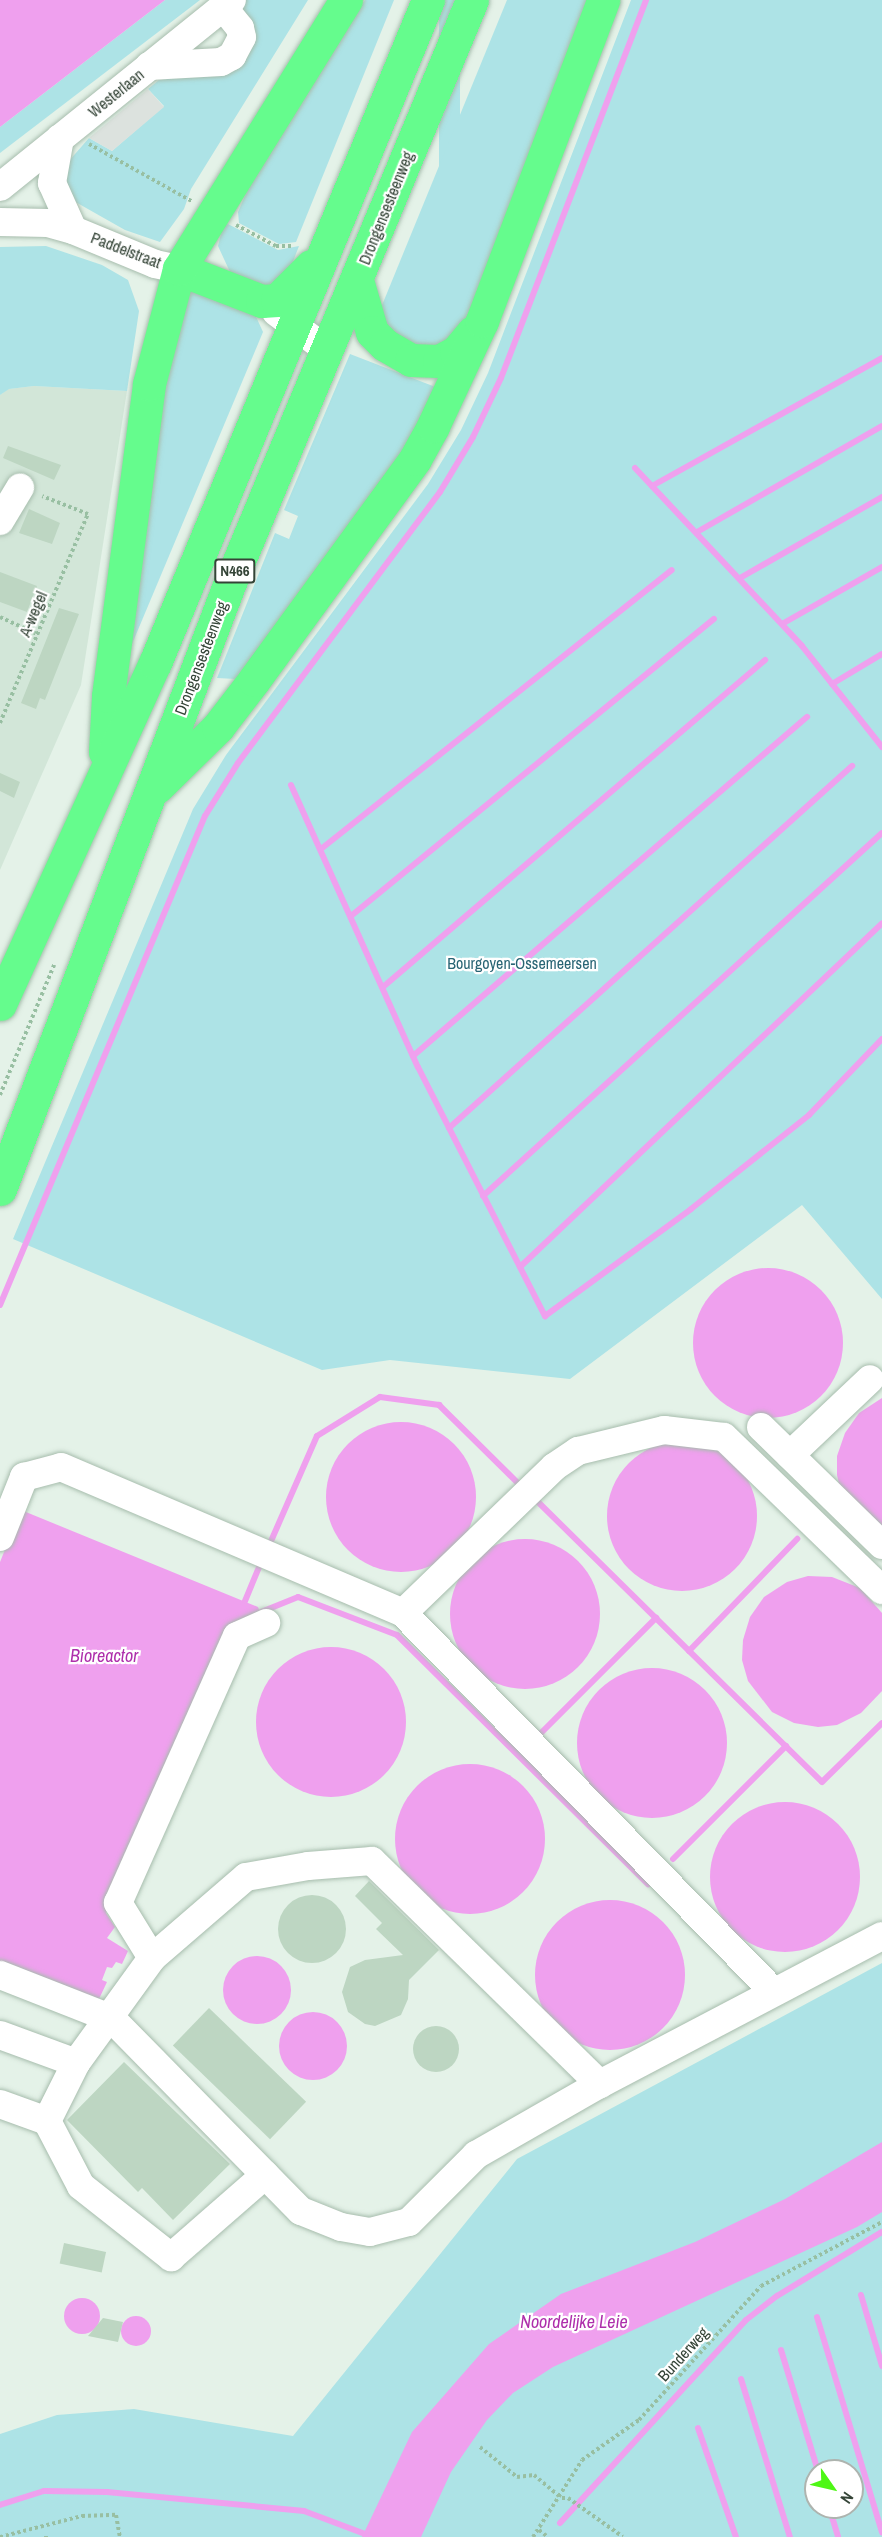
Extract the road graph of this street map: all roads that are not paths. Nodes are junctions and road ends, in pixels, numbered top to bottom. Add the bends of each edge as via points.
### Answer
1 (346, 0) edge
2 (428, 0) edge
3 (472, 0) edge
4 (603, 0) edge
5 (228, 3) edge
6 (149, 66) junction
7 (64, 135) junction
8 (0, 187) edge
9 (0, 222) edge
10 (73, 230) junction
11 (311, 247) junction
12 (179, 269) junction
13 (357, 280) junction
14 (260, 300) junction
15 (482, 321) junction
16 (294, 325) junction
17 (327, 350) junction
18 (20, 488) dead end
19 (0, 522) edge
20 (104, 769) junction
21 (149, 794) junction
22 (0, 1004) edge
23 (0, 1188) edge
24 (870, 1379) dead end
25 (761, 1427) dead end
26 (790, 1455) junction
27 (0, 1537) edge
28 (882, 1545) edge
29 (882, 1590) edge
30 (403, 1613) junction
31 (266, 1623) dead end
32 (882, 1936) edge
33 (152, 1958) junction
34 (0, 1975) edge
35 (773, 1991) junction
36 (111, 2019) junction
37 (0, 2035) edge
38 (76, 2063) junction
39 (600, 2084) junction
40 (0, 2104) edge
41 (47, 2121) junction
42 (265, 2175) junction

1 - 12 highway
2 - 11 highway, N466
3 - 13 highway, Drongensesteenweg / N466
4 - 15 highway
5 - 6 street, Westerlaan
5 - 6 street via 242,37 232,56 220,62
6 - 7 street, Westerlaan
7 - 8 street, Westerlaan
7 - 10 street, Paddelstraat via 52,183
9 - 10 street, Paddelstraat via 48,223
10 - 12 street, Paddelstraat via 155,264
11 - 14 highway via 282,296 277,300
11 - 16 highway, N466
12 - 14 highway
12 - 20 highway via 149,384 108,696
13 - 15 highway via 372,332 411,360 439,361 456,352
13 - 17 highway, Drongensesteenweg / N466
14 - 16 street
15 - 21 highway via 451,393 415,459 218,727
16 - 17 street
16 - 20 highway, N466 via 155,663
17 - 21 highway, Drongensesteenweg / N466 via 229,585
18 - 19 street
20 - 22 highway, N466
21 - 23 highway, Drongensesteenweg / N466
24 - 26 street
25 - 26 street
26 - 28 street
27 - 30 street via 24,1477 61,1467
29 - 30 street via 724,1437 664,1430 578,1451 528,1492
30 - 35 street
31 - 33 street via 237,1636 118,1903
32 - 35 street
33 - 36 street
33 - 39 street via 246,1877 308,1866 372,1861
34 - 36 street
35 - 39 street
36 - 38 street
36 - 42 street
37 - 38 street
38 - 41 street
39 - 42 street via 476,2155 409,2222 370,2232 341,2227 302,2211
40 - 41 street
41 - 42 street via 81,2186 171,2258

